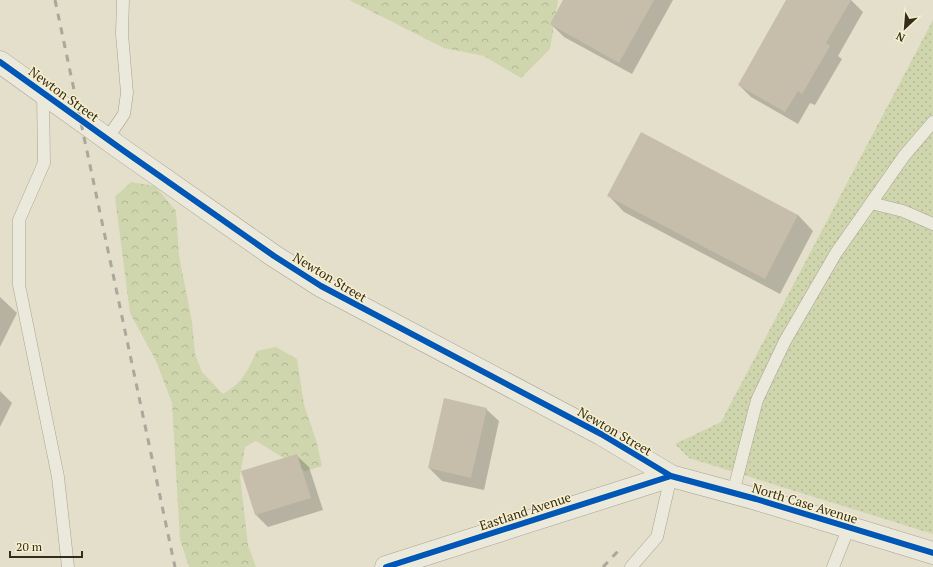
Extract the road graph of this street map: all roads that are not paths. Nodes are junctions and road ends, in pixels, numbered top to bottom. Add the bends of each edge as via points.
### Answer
1 (123, 0) edge
2 (0, 62) edge
3 (43, 92) junction
4 (933, 122) edge
5 (107, 139) junction
6 (871, 203) junction
7 (933, 224) edge
8 (671, 476) junction
9 (734, 493) junction
10 (849, 527) junction
11 (933, 553) edge
12 (68, 567) edge
13 (386, 567) edge
14 (631, 567) edge
15 (833, 567) edge

1 - 5 lane via 122,34 127,93 124,114
2 - 3 street, Newton Street
3 - 5 street, Newton Street
3 - 12 lane via 44,163 19,220 19,285 58,477
4 - 6 lane via 904,156
5 - 8 street, Newton Street via 321,286 601,434
6 - 7 lane via 903,211
6 - 9 lane via 836,253 784,341 757,400
8 - 9 street, North Case Avenue
8 - 13 street, Eastland Avenue
8 - 14 lane via 657,537
9 - 10 street, North Case Avenue
10 - 11 street, North Case Avenue
10 - 15 lane

